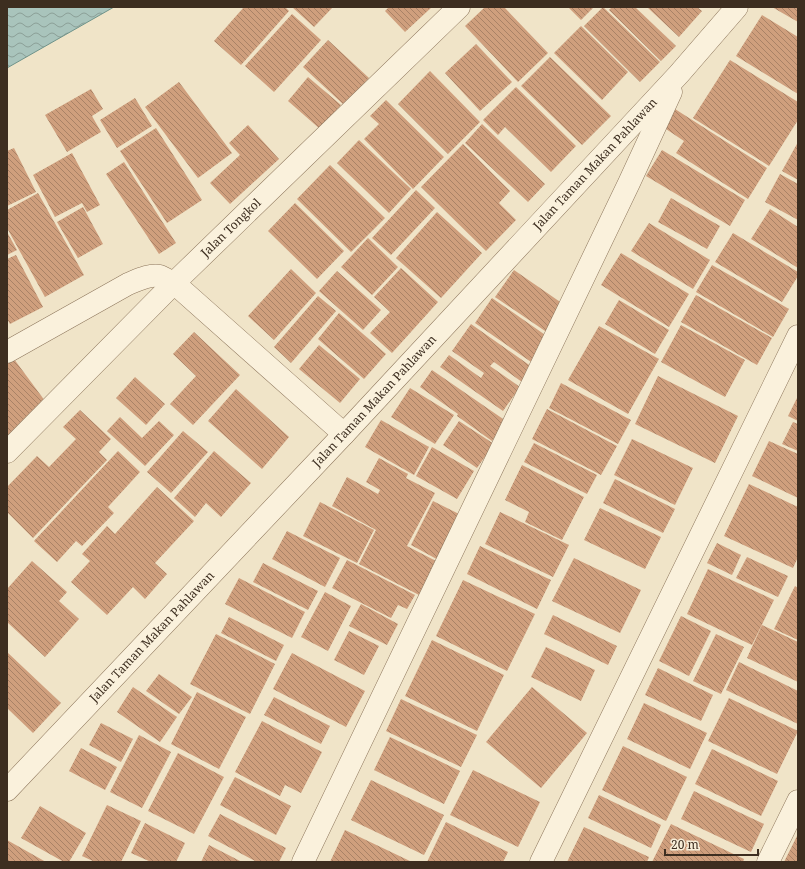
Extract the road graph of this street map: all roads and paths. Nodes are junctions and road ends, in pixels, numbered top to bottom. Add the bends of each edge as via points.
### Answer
1 (459, 7) edge
2 (737, 7) edge
3 (679, 74) junction
4 (174, 283) junction
5 (798, 336) edge
6 (7, 352) edge
7 (344, 434) junction
8 (7, 452) edge
9 (7, 790) edge
10 (798, 801) edge
11 (303, 862) edge
12 (541, 862) edge
13 (768, 862) edge

1 - 4 street, Jalan Tongkol
2 - 3 street, Jalan Taman Makan Pahlawan
3 - 7 street, Jalan Taman Makan Pahlawan
3 - 11 street
4 - 6 street via 160,276 142,278
4 - 7 street
4 - 8 street, Jalan Tongkol
5 - 12 street
7 - 9 street, Jalan Taman Makan Pahlawan
10 - 13 street

